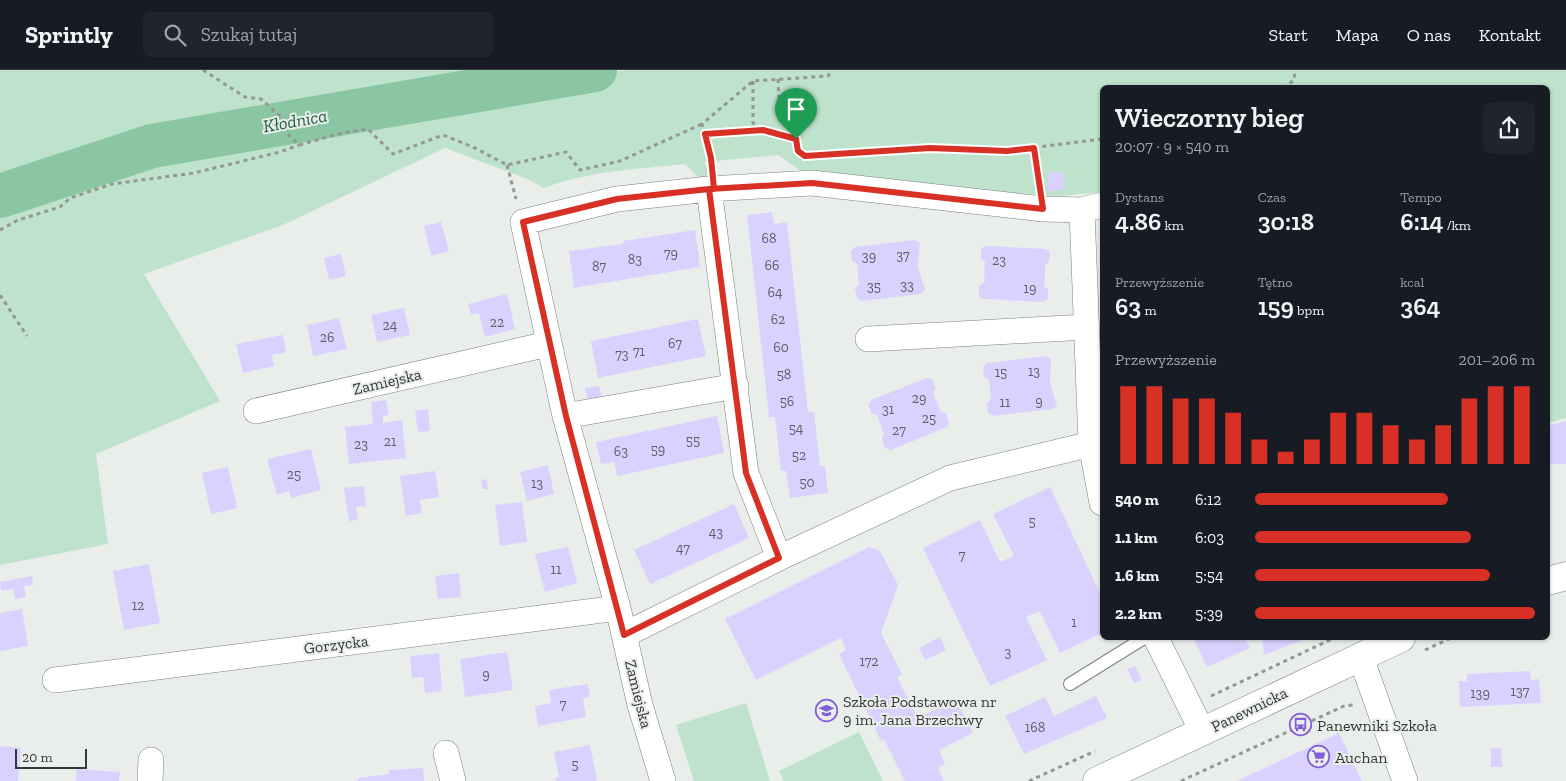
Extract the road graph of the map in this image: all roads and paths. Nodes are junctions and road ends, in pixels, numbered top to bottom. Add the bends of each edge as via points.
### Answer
1 (203, 70) edge
2 (832, 70) edge
3 (1295, 70) edge
4 (778, 79) junction
5 (754, 81) junction
6 (1288, 85) edge
7 (702, 124) junction
8 (763, 130) junction
9 (705, 134) junction
10 (796, 139) junction
11 (1100, 140) edge
12 (299, 145) junction
13 (1034, 148) junction
14 (811, 156) junction
15 (507, 165) junction
16 (812, 183) junction
17 (711, 189) junction
18 (1092, 208) edge
19 (1043, 209) junction
20 (523, 222) junction
21 (0, 230) edge
22 (0, 296) edge
23 (1087, 327) junction
24 (27, 336) dead end
25 (868, 339) dead end
26 (548, 344) junction
27 (736, 386) junction
28 (256, 411) dead end
29 (566, 416) junction
30 (1091, 444) junction
31 (1100, 491) edge
32 (779, 558) junction
33 (1566, 576) edge
34 (1550, 580) edge
35 (618, 608) junction
36 (624, 635) junction
37 (1141, 640) edge
38 (1157, 640) edge
39 (1438, 640) edge
40 (1412, 644) edge
41 (1360, 658) junction
42 (55, 680) dead end
43 (1070, 684) dead end
44 (1374, 696) junction
45 (1202, 731) junction
46 (446, 753) dead end
47 (1104, 779) edge
48 (453, 781) edge
49 (663, 781) edge
50 (1181, 781) edge
51 (1405, 781) edge

1 - 12 path via 245,97 260,99 281,117 284,129
2 - 4 path via 828,76
3 - 6 path via 1294,80
4 - 5 path
4 - 10 path via 780,120
5 - 7 path
5 - 8 path via 753,123
7 - 9 path
7 - 15 path via 620,161 580,170 566,152
8 - 9 path
8 - 10 path
9 - 17 path via 711,158
10 - 14 path via 798,151
11 - 13 path
12 - 15 path via 368,129 393,154 443,135
12 - 21 path via 194,172 112,184 70,198 60,207 18,220
13 - 14 path via 1007,151 930,148
13 - 19 path
14 - 16 path
15 - 20 path
16 - 17 street
16 - 19 street
17 - 20 street via 617,199
17 - 27 street
18 - 19 street
18 - 23 street
20 - 26 street, Zamiejska
22 - 24 path
23 - 25 street
23 - 30 street
26 - 28 street, Zamiejska
26 - 29 street, Zamiejska
27 - 29 street
27 - 32 street via 746,473
29 - 35 street, Zamiejska
30 - 31 street
30 - 32 street via 950,478
32 - 36 street
33 - 34 street
35 - 36 street, Zamiejska
35 - 42 street, Gorzycka
36 - 49 street, Zamiejska via 640,705
37 - 43 lane
38 - 45 street
39 - 40 path
40 - 41 street, Panewnicka
41 - 44 street
41 - 45 street, Panewnicka
44 - 50 path via 1344,706
44 - 51 street
45 - 47 street, Panewnicka
46 - 48 street

